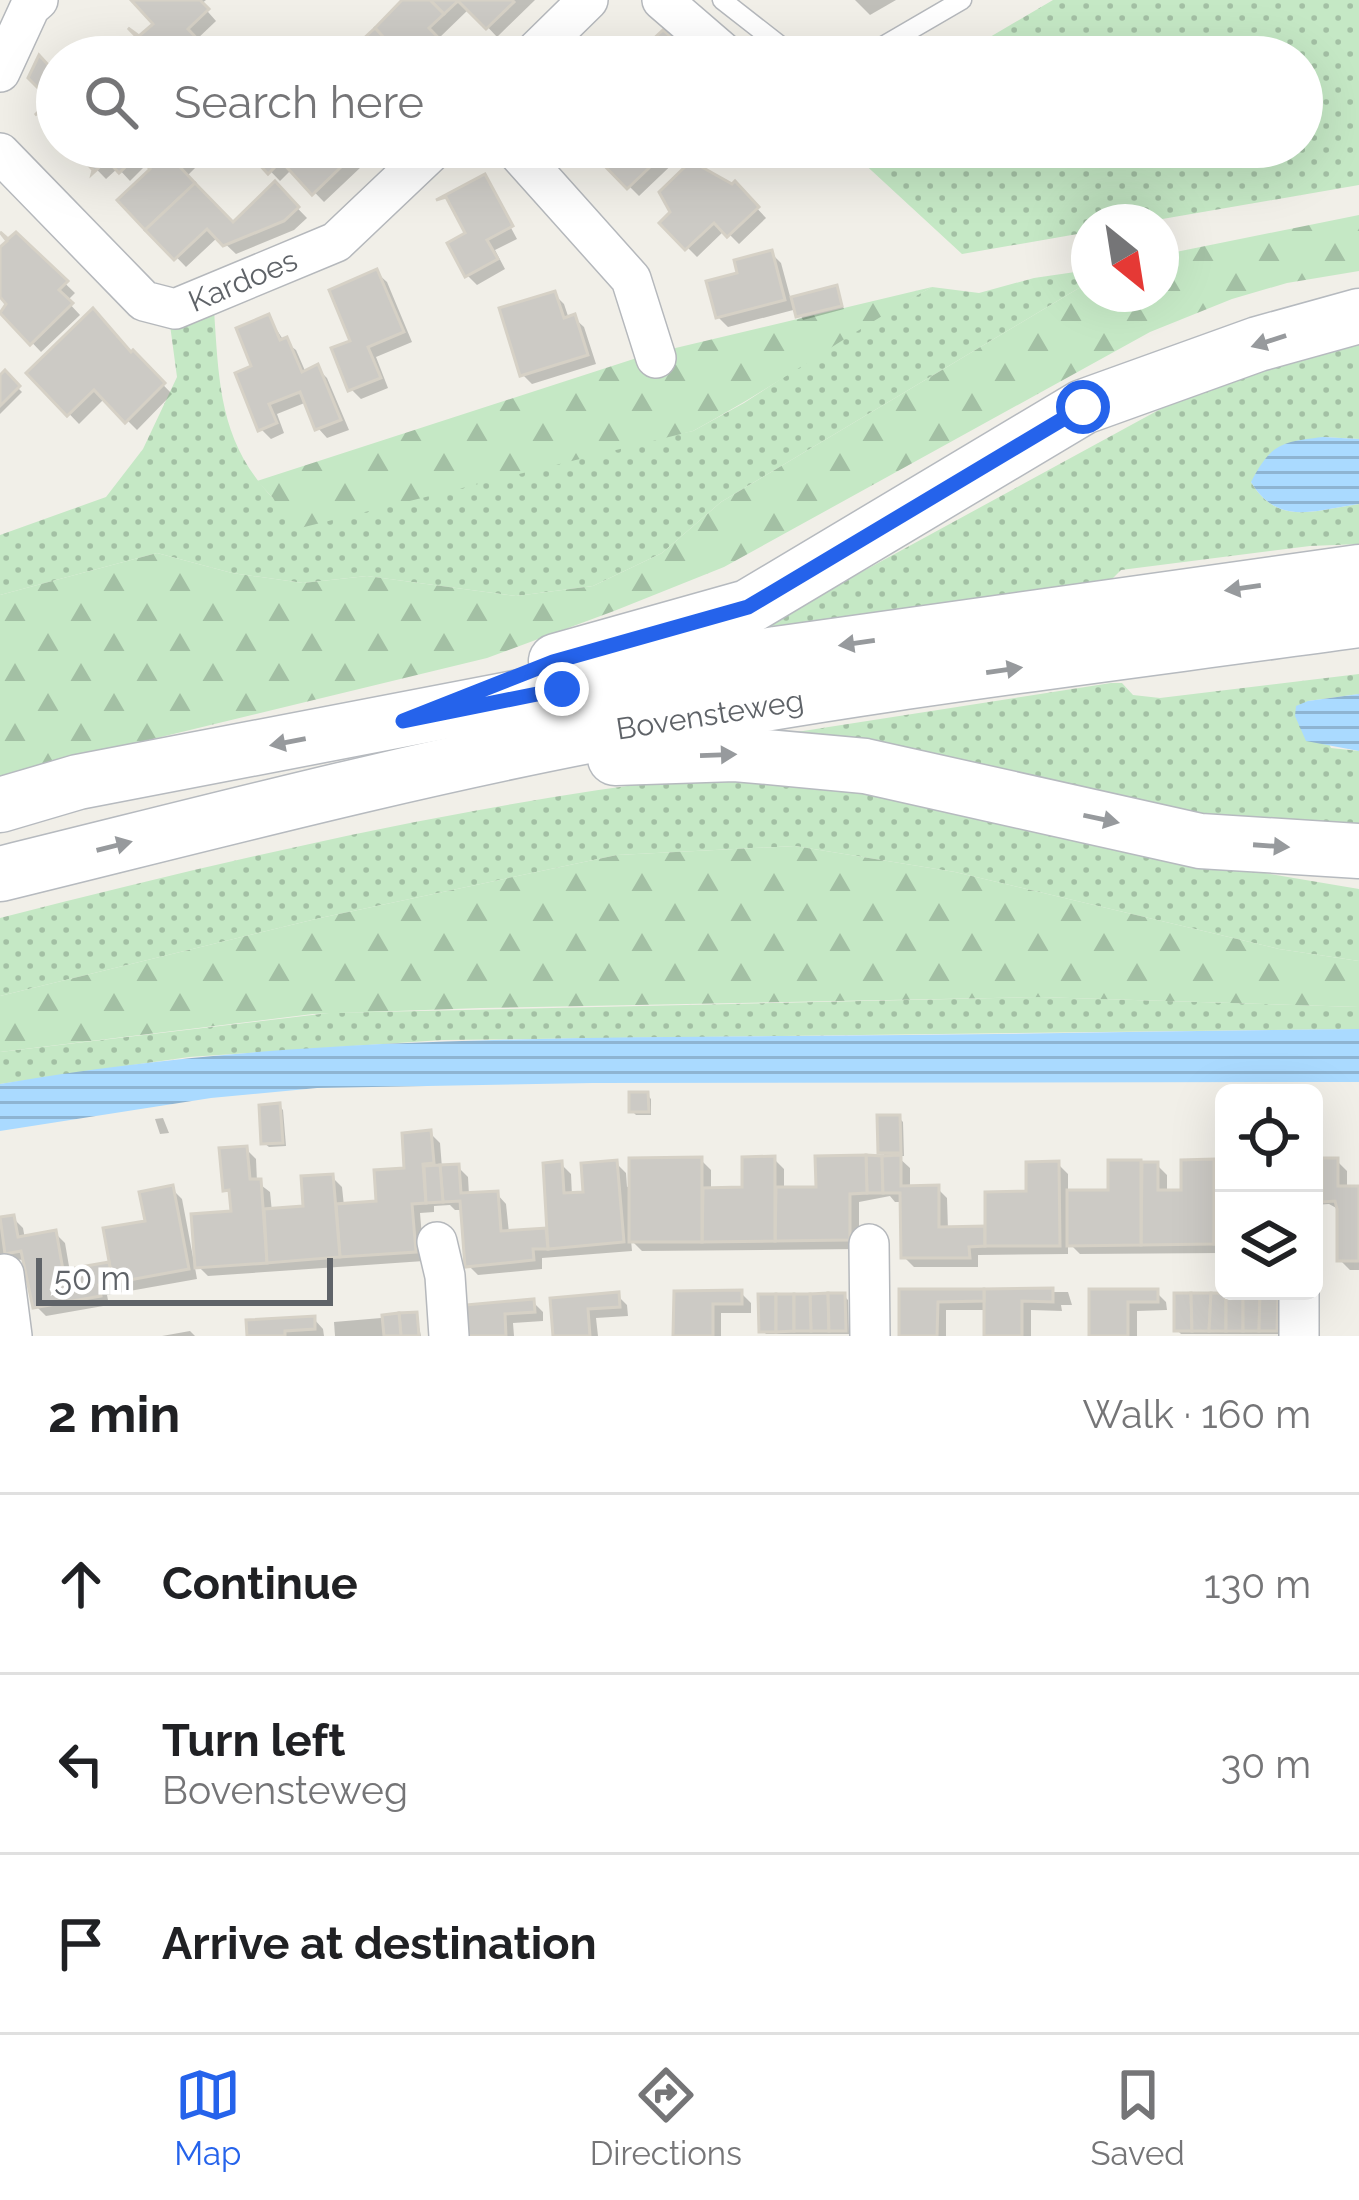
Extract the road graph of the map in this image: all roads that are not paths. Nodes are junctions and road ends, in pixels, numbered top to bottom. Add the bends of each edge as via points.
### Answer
1 (38, 0) edge
2 (588, 0) edge
3 (662, 0) edge
4 (722, 0) edge
5 (962, 0) edge
6 (551, 36) edge
7 (704, 36) edge
8 (768, 36) edge
9 (899, 36) edge
10 (0, 72) edge
11 (0, 154) edge
12 (414, 168) edge
13 (532, 168) edge
14 (1359, 316) edge
15 (656, 358) dead end
16 (1359, 572) edge
17 (1359, 620) edge
18 (403, 721) junction
19 (475, 759) junction
20 (0, 805) edge
21 (1359, 851) edge
22 (0, 874) edge
23 (437, 1242) dead end
24 (869, 1244) dead end
25 (4, 1274) dead end
26 (1299, 1300) edge
27 (13, 1336) edge
28 (449, 1336) edge
29 (870, 1336) edge
30 (1300, 1336) edge

1 - 10 street
2 - 6 street
3 - 7 street
4 - 8 lane
5 - 9 lane
11 - 12 street, Kardoes via 144,301 175,309 336,242
13 - 15 street via 631,279
14 -> 18 main road via 1083,407 748,607 553,662
16 -> 18 main road, Bovensteweg via 776,654
19 -> 17 main road, Bovensteweg via 736,709
18 -> 20 main road, Bovensteweg via 78,782
19 -> 21 main road via 735,754 865,766 1200,841
22 -> 19 main road, Bovensteweg
23 - 28 street
24 - 29 street
25 - 27 street
26 - 30 street

